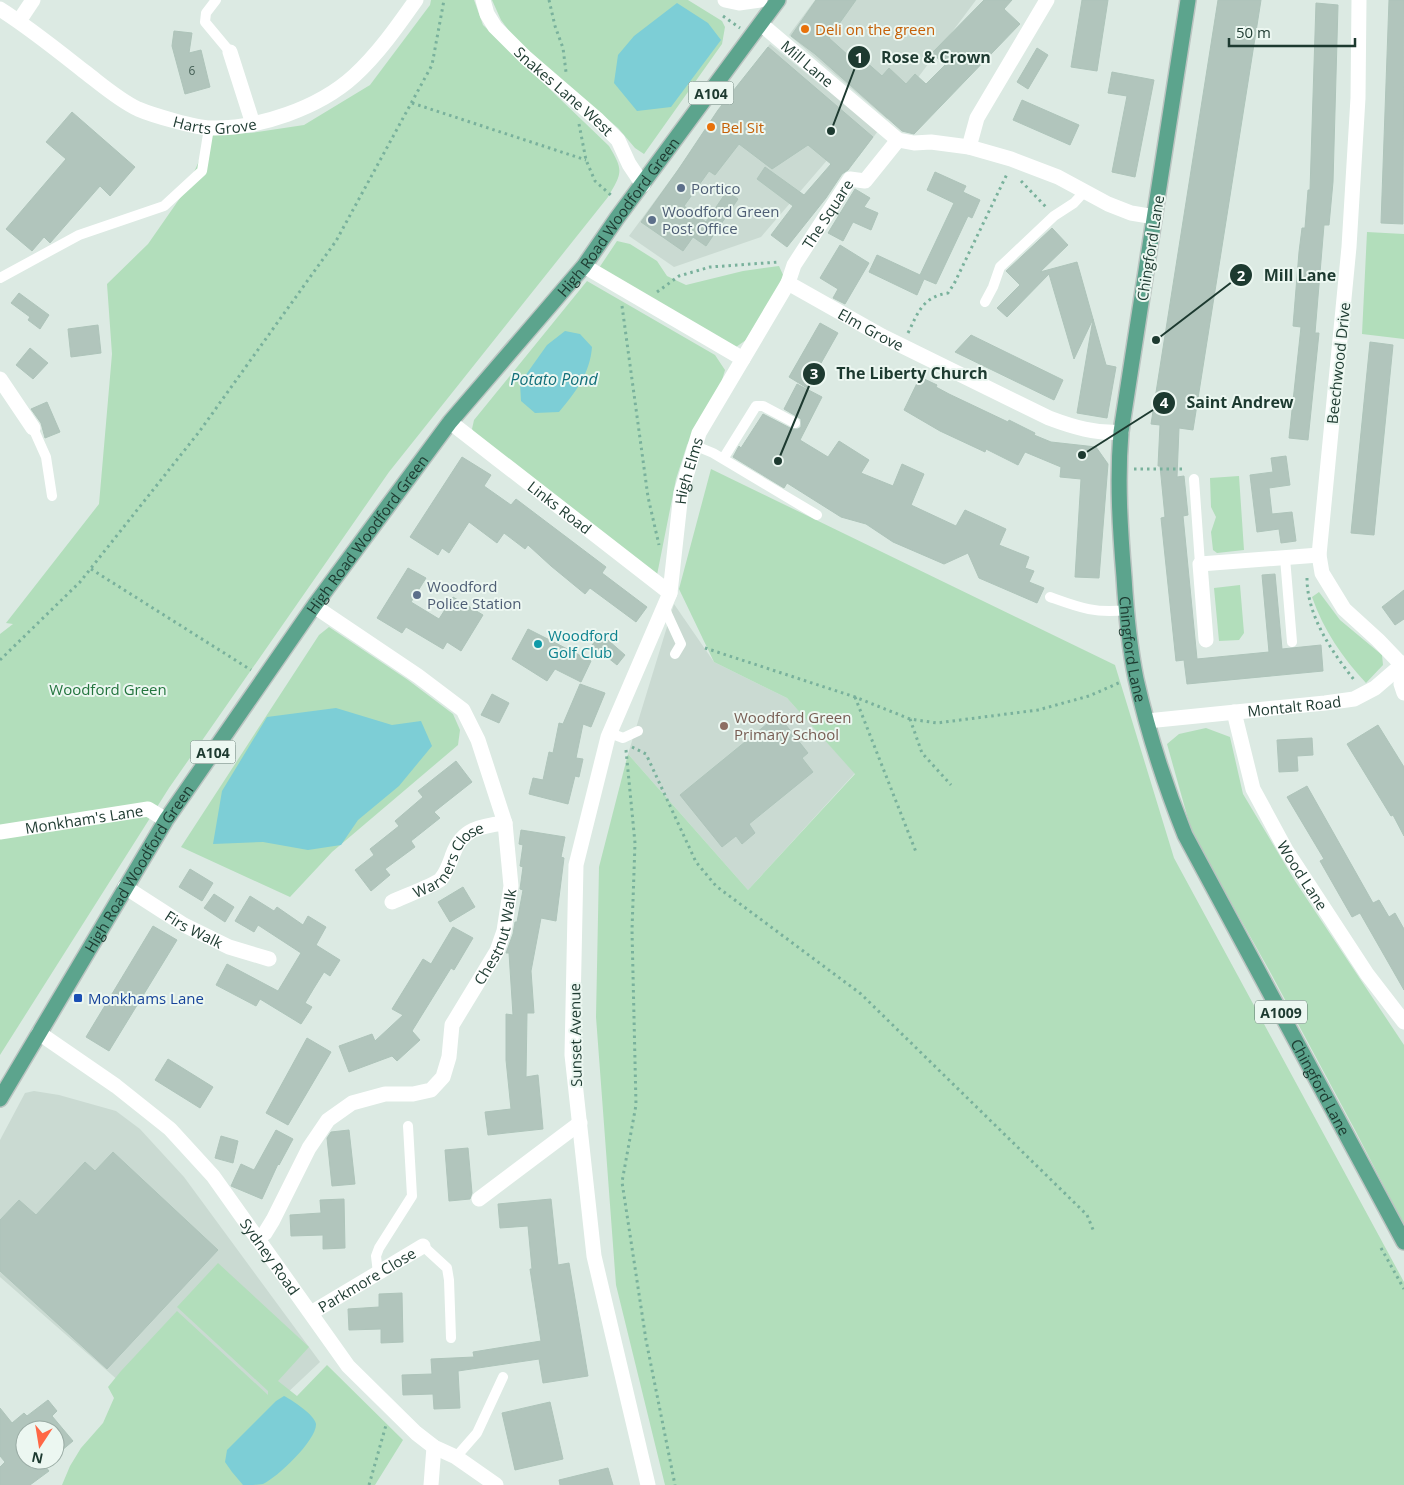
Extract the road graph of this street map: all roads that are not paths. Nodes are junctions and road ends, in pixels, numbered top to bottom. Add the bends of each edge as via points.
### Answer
1 (33, 0) edge
2 (216, 0) edge
3 (416, 0) edge
4 (483, 0) edge
5 (760, 0) edge
6 (778, 0) edge
7 (1046, 0) edge
8 (1188, 0) edge
9 (1359, 0) edge
10 (722, 6) edge
11 (0, 9) edge
12 (19, 21) junction
13 (757, 30) junction
14 (230, 52) joint
15 (253, 124) junction
16 (209, 128) junction
17 (898, 140) junction
18 (969, 147) junction
19 (643, 185) junction
20 (1084, 192) junction
21 (1156, 217) junction
22 (584, 266) junction
23 (0, 278) edge
24 (788, 283) junction
25 (985, 302) dead end
26 (743, 359) junction
27 (0, 379) edge
28 (450, 422) junction
29 (795, 423) dead end
30 (33, 428) joint
31 (1121, 432) junction
32 (696, 446) junction
33 (723, 459) junction
34 (1194, 479) road end
35 (52, 496) dead end
36 (817, 515) dead end
37 (1313, 555) junction
38 (1285, 558) junction
39 (1200, 564) junction
40 (1050, 597) dead end
41 (667, 600) junction
42 (314, 606) junction
43 (1126, 610) junction
44 (1206, 640) dead end
45 (1292, 642) dead end
46 (675, 654) dead end
47 (1403, 664) edge
48 (1404, 693) edge
49 (1234, 712) junction
50 (1147, 721) junction
51 (638, 731) dead end
52 (610, 733) junction
53 (166, 820) junction
54 (505, 823) junction
55 (0, 832) edge
56 (125, 887) junction
57 (392, 902) dead end
58 (269, 958) dead end
59 (1404, 1022) edge
60 (39, 1033) junction
61 (0, 1099) edge
62 (580, 1123) junction
63 (408, 1126) dead end
64 (479, 1199) dead end
65 (256, 1239) junction
66 (1404, 1242) edge
67 (423, 1246) joint
68 (378, 1273) junction
69 (311, 1313) junction
70 (451, 1338) dead end
71 (502, 1377) dead end
72 (434, 1447) junction
73 (456, 1457) junction
74 (431, 1485) edge
75 (496, 1485) edge
76 (648, 1485) edge

1 - 12 street
2 - 14 lane via 206,13 205,22
3 - 15 street, Harts Grove via 382,46 353,77 331,94 296,111
4 - 19 street, Snakes Lane West via 495,26 618,140
5 - 10 street
6 - 13 main road, High Road Woodford Green / A104
7 - 18 street via 977,118
8 - 21 main road, Chingford Lane / A1009
9 - 37 street, Beechwood Drive via 1358,98 1349,247
11 - 12 street, Harts Grove
12 - 16 street, Harts Grove via 137,108
13 - 17 street, Mill Lane
13 - 19 main road, High Road Woodford Green / A104
14 - 15 street
15 - 16 street, Harts Grove
16 - 23 lane via 202,171 164,206 78,235
17 - 18 street
17 - 24 street, The Square via 865,181 850,179 794,265
18 - 20 street via 1058,177
19 - 22 main road, High Road Woodford Green / A104
20 - 21 street via 1131,212
20 - 25 lane via 1000,267
21 - 31 main road, Chingford Lane / A1009
22 - 26 street
22 - 28 main road, High Road Woodford Green / A104
24 - 26 street, High Elms
24 - 31 street, Elm Grove via 902,346 1049,418 1097,432
26 - 32 street, High Elms via 699,433
27 - 30 street
28 - 41 street, Links Road
28 - 42 main road, High Road Woodford Green / A104
29 - 33 lane via 763,406 756,406
30 - 35 lane via 46,457
31 - 43 main road, Chingford Lane / A1009 via 1118,470
32 - 33 lane
32 - 41 street, High Elms via 681,493
33 - 36 lane
34 - 39 lane
37 - 38 street
37 - 47 street, Beechwood Drive via 1344,610
38 - 39 street
38 - 45 lane
39 - 44 street
40 - 43 lane via 1084,610
41 - 46 lane via 681,644
41 - 52 street, Sunset Avenue
42 - 53 main road, High Road Woodford Green / A104
42 - 54 street, Chestnut Walk via 463,710 478,740
43 - 50 main road, Chingford Lane / A1009 via 1136,680
47 - 48 street via 1401,684
47 - 49 street, Montalt Road via 1375,688 1354,699
49 - 50 street, Montalt Road
49 - 59 street, Wood Lane via 1253,789 1286,850 1368,974
50 - 66 main road, Chingford Lane / A1009 via 1164,781 1185,836
51 - 52 lane via 623,738
52 - 62 street, Sunset Avenue via 576,865 572,1056
53 - 55 street, Monkham's Lane via 148,809
53 - 56 main road, High Road Woodford Green / A104
54 - 57 street, Warners Close via 467,832 440,880
54 - 65 street, Chestnut Walk via 511,886 504,931 496,951 452,1025 449,1058 443,1077 431,1090 385,1094 352,1103 328,1120 309,1148 265,1233
56 - 58 street, Firs Walk via 184,925 229,947
56 - 60 main road, High Road Woodford Green / A104
60 - 61 main road, High Road Woodford Green / A104
60 - 65 street, Sydney Road via 116,1086 170,1129 213,1176
62 - 64 street
62 - 76 street, Sunset Avenue via 594,1256
63 - 68 lane via 412,1196 378,1248
65 - 69 street, Sydney Road
67 - 68 street, Parkmore Close
67 - 70 lane via 447,1268
68 - 69 street, Parkmore Close
69 - 72 street, Sydney Road via 348,1366
71 - 73 lane via 477,1433
72 - 73 street, Sydney Road
72 - 74 street
73 - 75 street, Sydney Road

